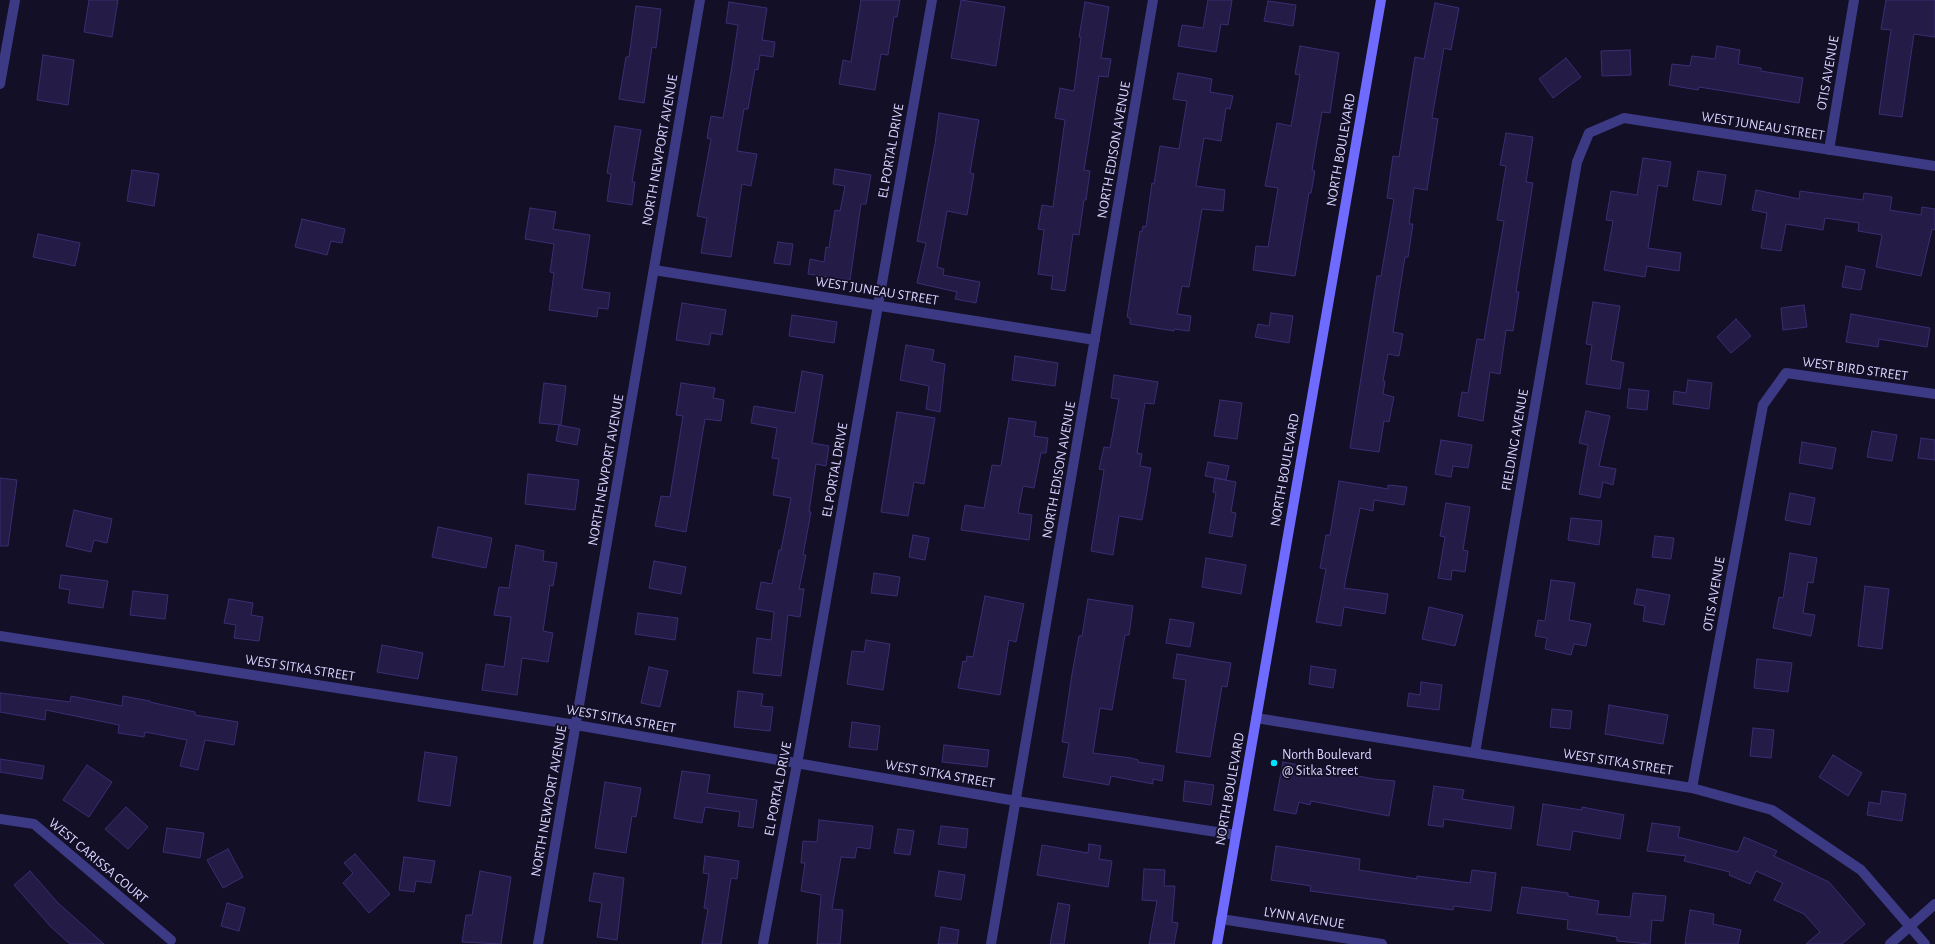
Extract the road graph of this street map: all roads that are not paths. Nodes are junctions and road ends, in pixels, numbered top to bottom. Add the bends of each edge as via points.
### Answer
1 (15, 0) edge
2 (700, 0) edge
3 (932, 0) edge
4 (1154, 0) edge
5 (1381, 0) edge
6 (1854, 0) edge
7 (0, 84) edge
8 (1589, 133) joint
9 (1829, 150) junction
10 (1935, 166) edge
11 (654, 270) junction
12 (878, 305) junction
13 (1096, 340) junction
14 (1935, 394) edge
15 (1763, 405) joint
16 (0, 636) edge
17 (1256, 718) junction
18 (576, 725) junction
19 (1475, 753) junction
20 (797, 764) junction
21 (1692, 788) junction
22 (1016, 800) junction
23 (0, 819) edge
24 (1236, 835) junction
25 (1935, 904) edge
26 (1221, 919) junction
27 (1910, 926) junction
28 (171, 940) dead end
29 (538, 944) edge
30 (763, 944) edge
31 (991, 944) edge
32 (1217, 944) edge
33 (1382, 944) edge
34 (1890, 944) edge
35 (1925, 944) edge

1 - 7 street
2 - 11 street, NORTH NEWPORT AVENUE
3 - 12 street, EL PORTAL DRIVE
4 - 13 street, NORTH EDISON AVENUE
5 - 17 street, NORTH BOULEVARD
6 - 9 street, OTIS AVENUE
8 - 9 street, WEST JUNEAU STREET via 1624,118
8 - 19 street, FIELDING AVENUE via 1577,162
9 - 10 street, WEST JUNEAU STREET
11 - 12 street, WEST JUNEAU STREET
11 - 18 street, NORTH NEWPORT AVENUE
12 - 13 street, WEST JUNEAU STREET
12 - 20 street, EL PORTAL DRIVE
13 - 22 street, NORTH EDISON AVENUE
14 - 15 street, WEST BIRD STREET via 1786,373
15 - 21 street, OTIS AVENUE
16 - 18 street, WEST SITKA STREET
17 - 19 street, WEST SITKA STREET
17 - 24 street, NORTH BOULEVARD
18 - 20 street, WEST SITKA STREET
18 - 29 street, NORTH NEWPORT AVENUE
19 - 21 street, WEST SITKA STREET
20 - 22 street, WEST SITKA STREET
20 - 30 street, EL PORTAL DRIVE
21 - 27 street, WEST SITKA STREET via 1772,810 1861,870
22 - 24 street, WEST SITKA STREET
22 - 31 street, NORTH EDISON AVENUE
23 - 28 street, WEST CARISSA COURT via 34,824
24 - 26 street, NORTH BOULEVARD
25 - 27 street
26 - 32 street, NORTH BOULEVARD
26 - 33 street, LYNN AVENUE
27 - 34 street
27 - 35 street, WEST SITKA STREET

